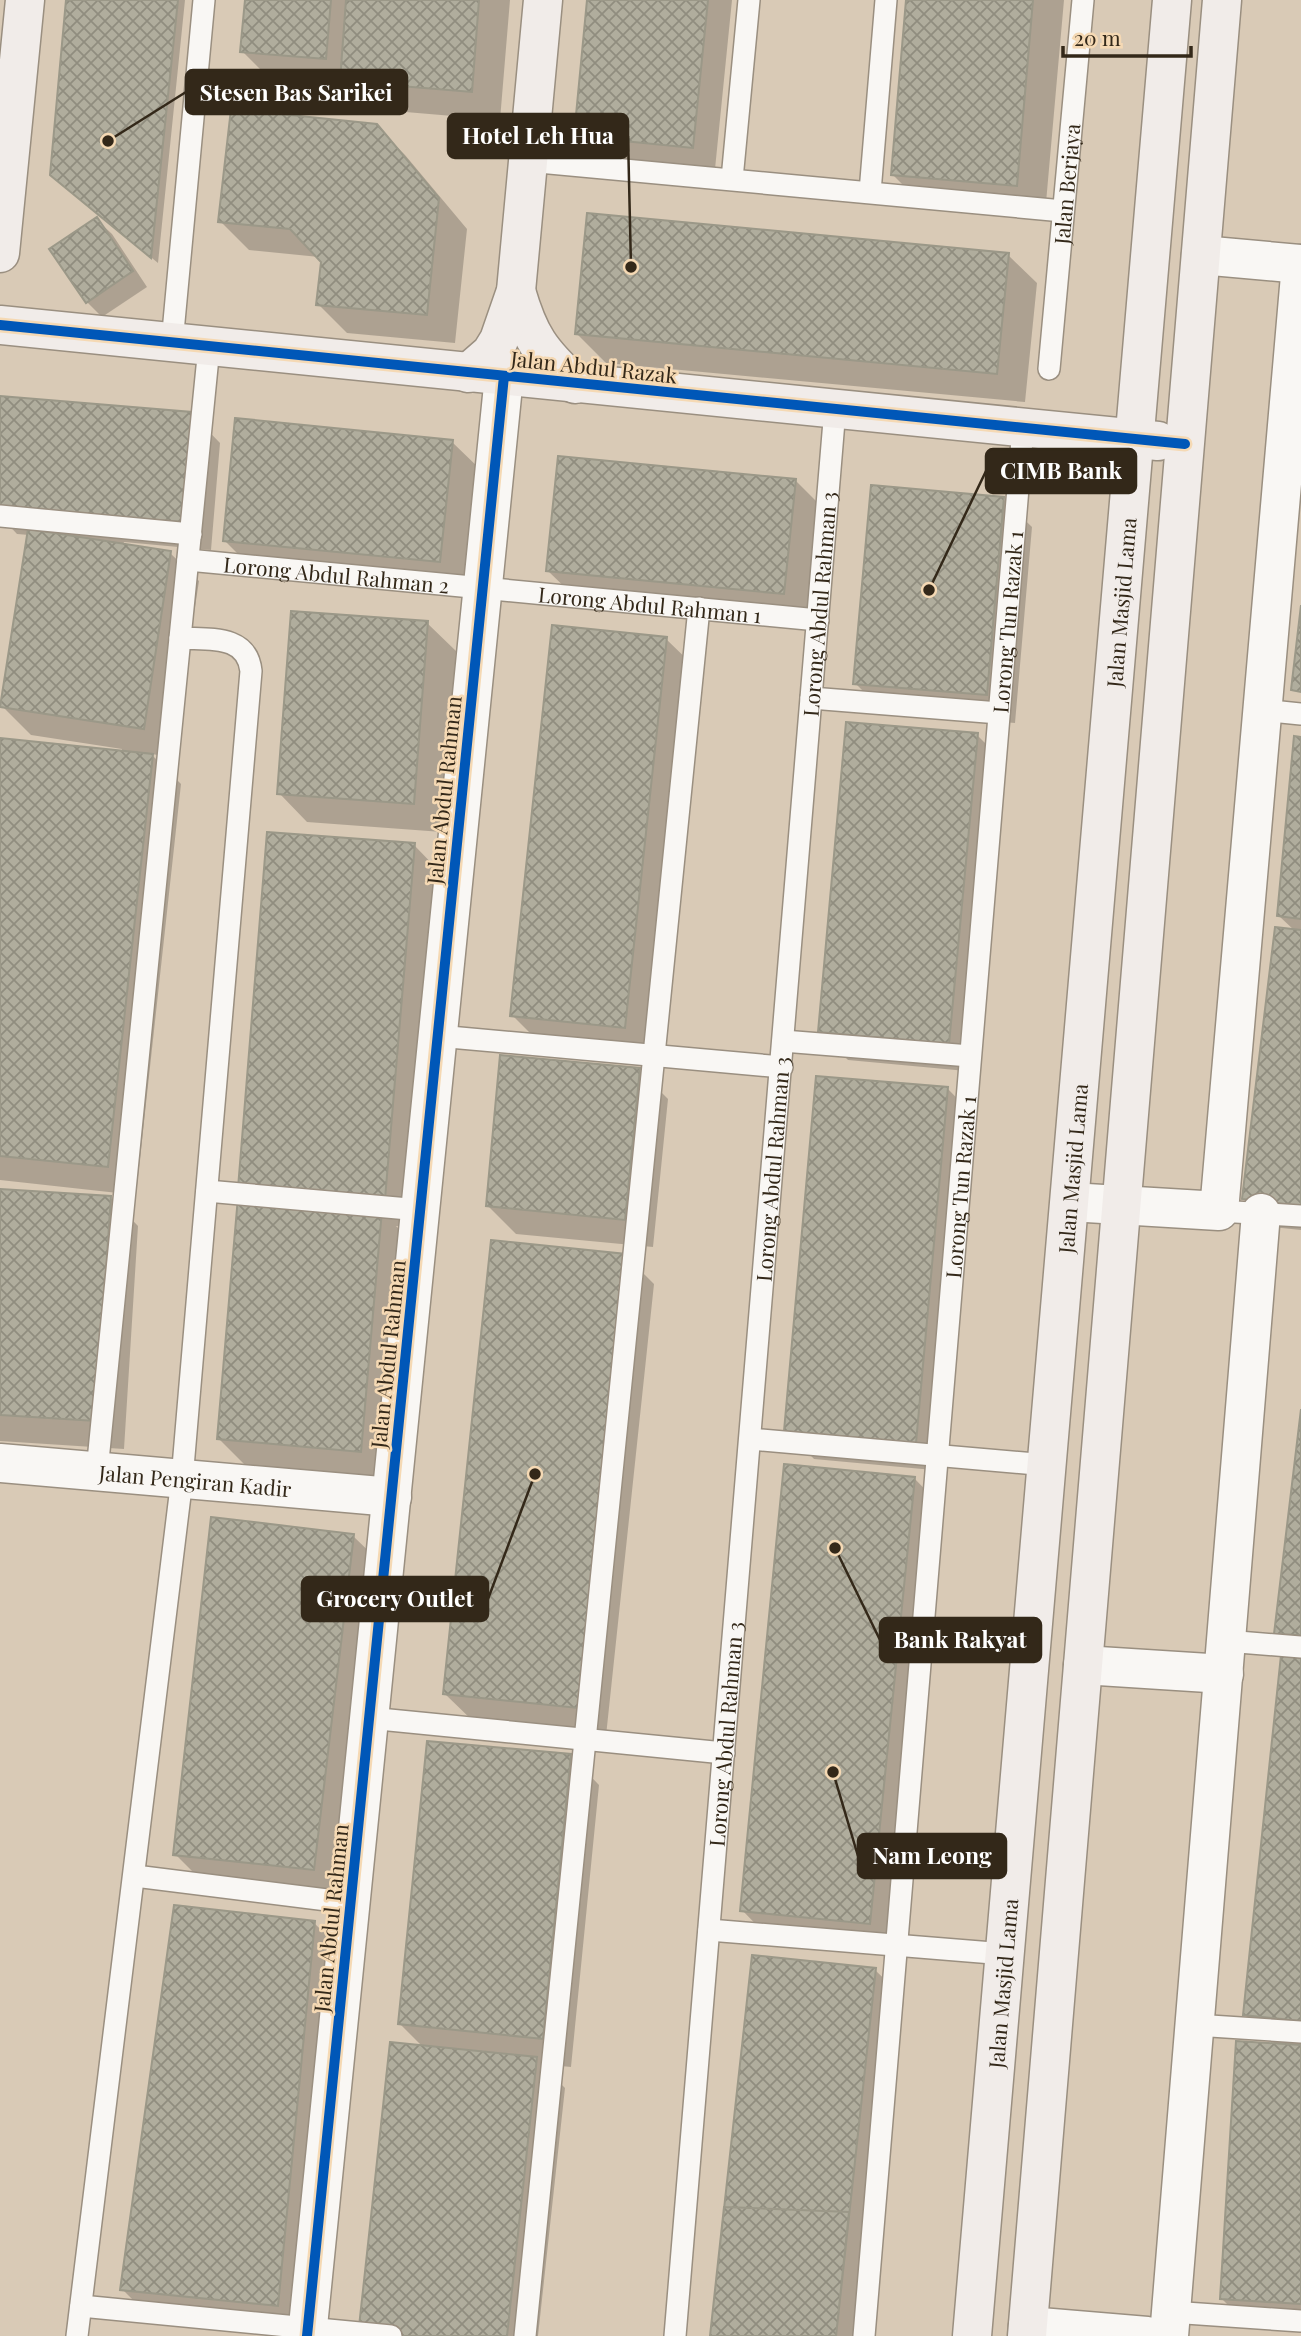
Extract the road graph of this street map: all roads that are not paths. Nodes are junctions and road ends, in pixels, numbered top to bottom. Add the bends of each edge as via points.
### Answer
1 (25, 0) edge
2 (204, 0) edge
3 (543, 0) edge
4 (749, 0) edge
5 (886, 0) edge
6 (1083, 0) edge
7 (1172, 0) edge
8 (1222, 0) edge
9 (528, 161) junction
10 (732, 179) junction
11 (870, 192) junction
12 (1063, 211) junction
13 (0, 253) edge
14 (1201, 255) junction
15 (1301, 264) edge
16 (516, 291) junction
17 (0, 325) edge
18 (172, 343) junction
19 (209, 347) junction
20 (1049, 369) dead end
21 (486, 374) junction
22 (575, 384) junction
23 (835, 409) junction
24 (1023, 428) junction
25 (1135, 438) junction
26 (1185, 444) junction
27 (0, 516) edge
28 (191, 534) junction
29 (188, 560) junction
30 (483, 589) junction
31 (699, 608) junction
32 (818, 620) junction
33 (180, 638) junction
34 (811, 698) junction
35 (1262, 710) junction
36 (999, 713) junction
37 (1301, 714) edge
38 (438, 1036) junction
39 (783, 1041) junction
40 (653, 1055) junction
41 (970, 1056) junction
42 (782, 1067) junction
43 (207, 1191) junction
44 (1070, 1202) junction
45 (1122, 1206) junction
46 (420, 1210) junction
47 (1219, 1211) junction
48 (1261, 1213) junction
49 (1301, 1216) edge
50 (750, 1439) junction
51 (937, 1456) junction
52 (0, 1463) edge
53 (1047, 1465) junction
54 (97, 1471) junction
55 (182, 1479) junction
56 (392, 1497) junction
57 (1301, 1647) edge
58 (1225, 1657) junction
59 (1083, 1665) junction
60 (369, 1718) junction
61 (585, 1740) junction
62 (724, 1753) junction
63 (135, 1876) junction
64 (351, 1903) junction
65 (709, 1930) junction
66 (897, 1945) junction
67 (1005, 1954) junction
68 (1195, 2025) junction
69 (1301, 2032) edge
70 (81, 2306) junction
71 (1301, 2321) edge
72 (1162, 2328) edge
73 (1028, 2331) edge
74 (307, 2332) edge
75 (77, 2336) edge
76 (391, 2336) edge
77 (525, 2336) edge
78 (675, 2336) edge
79 (864, 2336) edge
80 (972, 2336) edge

1 - 13 main road
2 - 18 lane
3 - 9 main road
4 - 10 lane
5 - 11 lane
6 - 12 lane, Jalan Berjaya
7 - 25 main road, Jalan Masjid Lama
8 - 14 main road
9 - 10 lane
9 - 16 main road
10 - 11 lane
11 - 12 lane
12 - 20 lane, Jalan Berjaya
14 - 15 street
14 - 26 main road
15 - 35 street
16 - 21 main road
16 - 22 main road via 534,340
17 - 18 main road, Jalan Abdul Razak
18 - 19 main road, Jalan Abdul Razak
19 - 21 main road, Jalan Abdul Razak
19 - 28 lane
21 - 22 main road, Jalan Abdul Razak
21 - 30 street, Jalan Abdul Rahman
22 - 23 main road, Jalan Abdul Razak
23 - 24 main road, Jalan Abdul Razak
23 - 32 lane, Lorong Abdul Rahman 3
24 - 25 main road, Jalan Abdul Razak
24 - 36 lane, Lorong Tun Razak 1
25 - 26 main road, Jalan Abdul Razak
25 - 44 main road, Jalan Masjid Lama
26 - 45 main road
27 - 28 lane
28 - 29 lane
29 - 30 lane, Lorong Abdul Rahman 2
29 - 33 lane
30 - 31 lane, Lorong Abdul Rahman 1
30 - 38 street, Jalan Abdul Rahman
31 - 32 lane, Lorong Abdul Rahman 1
31 - 40 lane
32 - 34 lane, Lorong Abdul Rahman 3
33 - 43 lane via 236,645 245,650 251,670
33 - 54 lane
34 - 36 lane
34 - 39 lane, Lorong Abdul Rahman 3
35 - 37 lane
35 - 47 street
36 - 41 lane, Lorong Tun Razak 1
38 - 40 lane
38 - 46 street, Jalan Abdul Rahman
39 - 41 lane
39 - 42 lane, Lorong Abdul Rahman 3
40 - 42 lane
40 - 61 lane
41 - 51 lane, Lorong Tun Razak 1
42 - 50 lane, Lorong Abdul Rahman 3
43 - 46 lane
43 - 55 lane
44 - 45 street
44 - 53 main road, Jalan Masjid Lama
45 - 47 street
45 - 59 main road
46 - 56 street, Jalan Abdul Rahman
47 - 48 lane
48 - 49 lane
48 - 58 street
50 - 51 lane
50 - 62 lane, Lorong Abdul Rahman 3
51 - 53 lane
51 - 66 lane, Lorong Tun Razak 1
52 - 54 street, Jalan Pengiran Kadir
53 - 67 main road, Jalan Masjid Lama
54 - 55 street, Jalan Pengiran Kadir
55 - 56 street, Jalan Pengiran Kadir
55 - 63 lane
56 - 60 street, Jalan Abdul Rahman
57 - 58 lane
58 - 59 street
58 - 68 street
59 - 73 main road
60 - 61 lane
60 - 64 street, Jalan Abdul Rahman
61 - 62 lane
61 - 77 lane
62 - 65 lane, Lorong Abdul Rahman 3
63 - 64 lane
63 - 70 lane
64 - 74 street, Jalan Abdul Rahman
65 - 66 lane
65 - 78 lane, Lorong Abdul Rahman 3
66 - 67 lane
66 - 79 lane, Lorong Tun Razak 1
67 - 80 main road, Jalan Masjid Lama
68 - 69 lane
68 - 72 street
70 - 74 lane
70 - 75 lane
71 - 72 lane
72 - 73 street
74 - 76 lane

